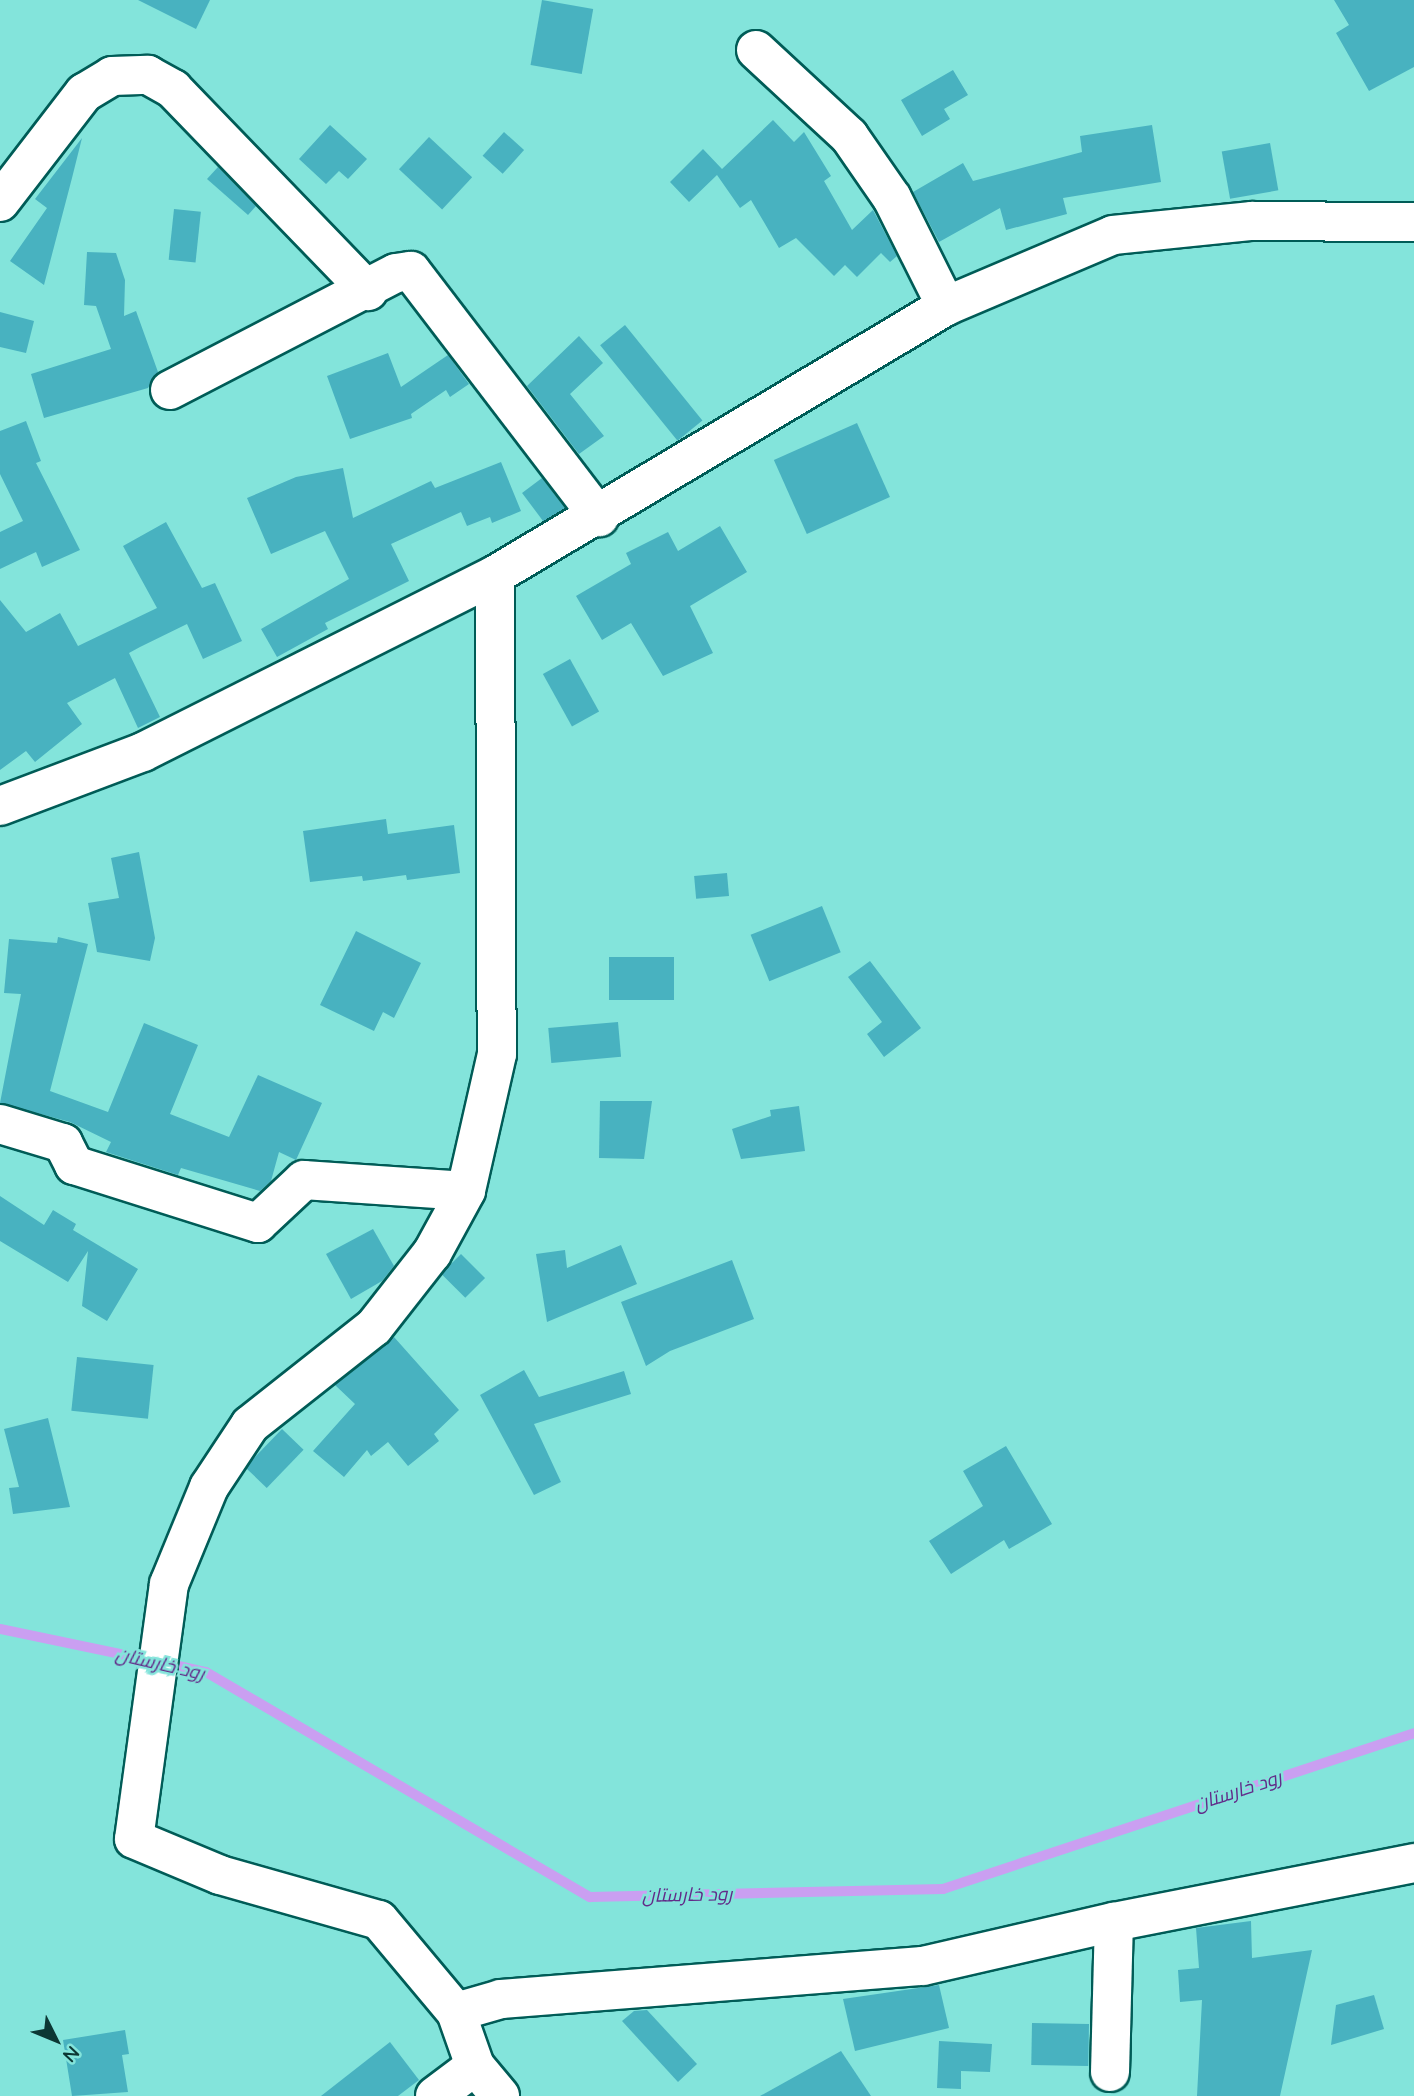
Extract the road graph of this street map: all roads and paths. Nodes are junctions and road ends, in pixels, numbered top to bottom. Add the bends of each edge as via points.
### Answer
1 (757, 50) dead end
2 (0, 202) edge
3 (1414, 222) edge
4 (368, 291) junction
5 (946, 306) junction
6 (170, 390) dead end
7 (599, 517) junction
8 (495, 575) junction
9 (0, 806) edge
10 (0, 1124) edge
11 (466, 1191) junction
12 (1414, 1863) edge
13 (1114, 1922) junction
14 (456, 2012) junction
15 (475, 2066) junction
16 (1110, 2072) dead end
17 (435, 2096) edge
18 (500, 2096) edge

1 - 5 street via 849,136 892,198
2 - 4 street via 84,93 112,76 148,75 173,89
3 - 5 street via 1252,221 1113,235
4 - 6 street
4 - 7 street via 396,272 411,271
5 - 7 street
7 - 8 street
8 - 9 street via 143,752
8 - 11 street via 497,1054
10 - 11 street via 64,1143 74,1165 258,1223 304,1180
11 - 14 street via 432,1253 374,1327 250,1424 209,1487 169,1584 134,1839 220,1875 379,1920
12 - 13 street
13 - 14 street via 923,1966 501,2000
13 - 16 street
14 - 15 street
15 - 17 street
15 - 18 street

